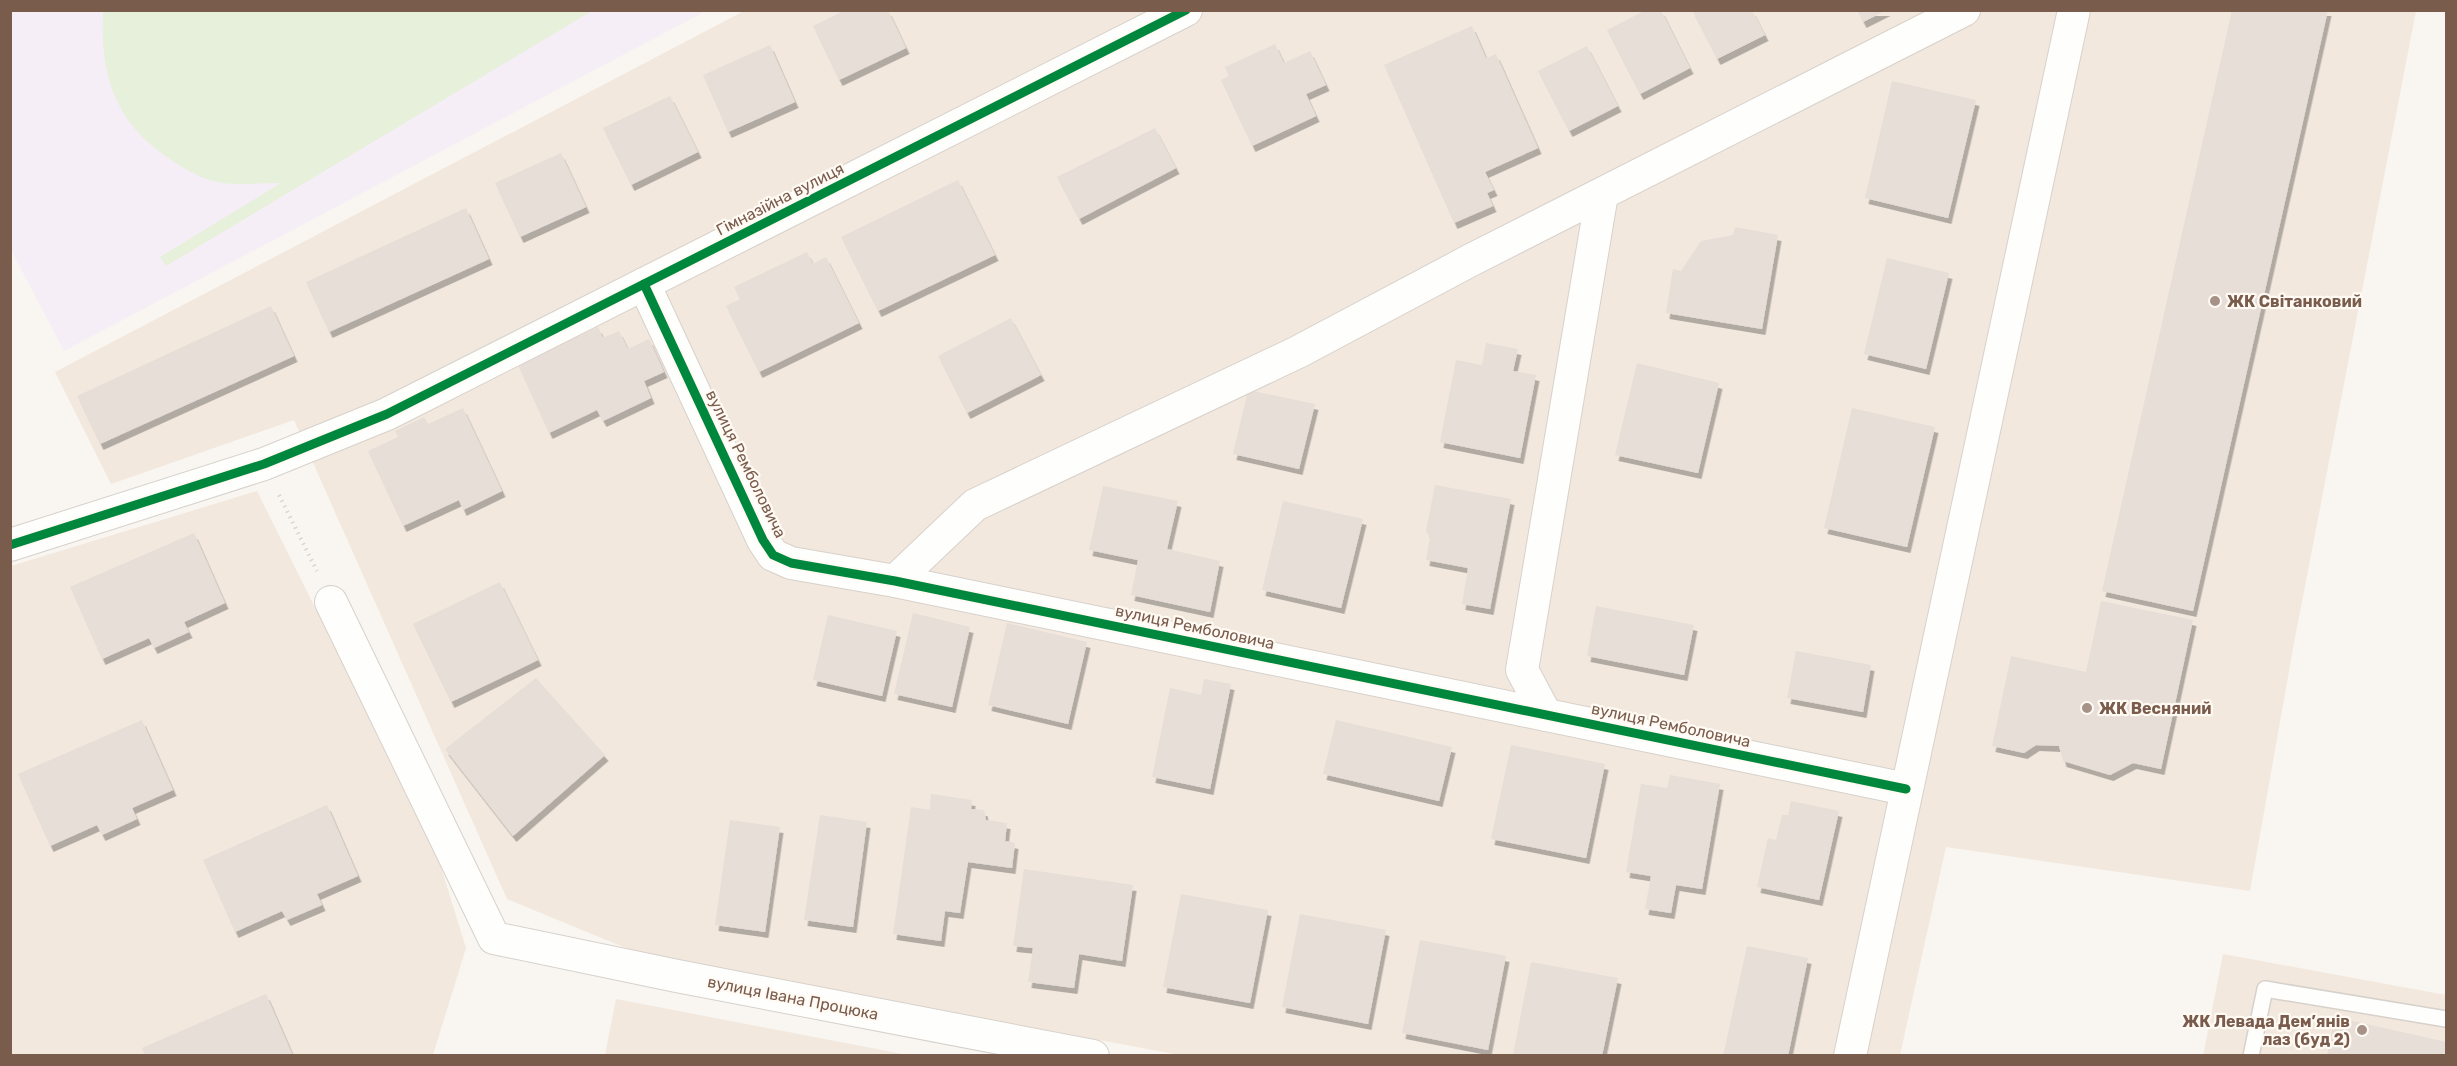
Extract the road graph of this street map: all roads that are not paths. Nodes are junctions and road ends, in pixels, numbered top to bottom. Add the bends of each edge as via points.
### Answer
1 (1186, 10) edge
2 (1964, 10) edge
3 (2074, 10) edge
4 (1602, 194) junction
5 (644, 284) junction
6 (10, 545) edge
7 (896, 581) junction
8 (331, 602) road end
9 (1546, 715) junction
10 (1906, 789) junction
11 (2446, 1019) edge
12 (1093, 1056) edge
13 (1850, 1056) edge
14 (2251, 1056) edge

1 - 5 street, Гімназійна вулиця
2 - 4 street
3 - 10 street
4 - 7 street via 1298,352 975,504
4 - 9 street via 1522,670
5 - 6 street, Гімназійна вулиця via 387,414 264,464
5 - 7 street, вулиця Ремболовича via 773,555 791,563
7 - 9 street, вулиця Ремболовича
8 - 12 street, вулиця Івана Процюка via 494,938
9 - 10 street, вулиця Ремболовича
10 - 13 street
11 - 14 lane via 2265,989

